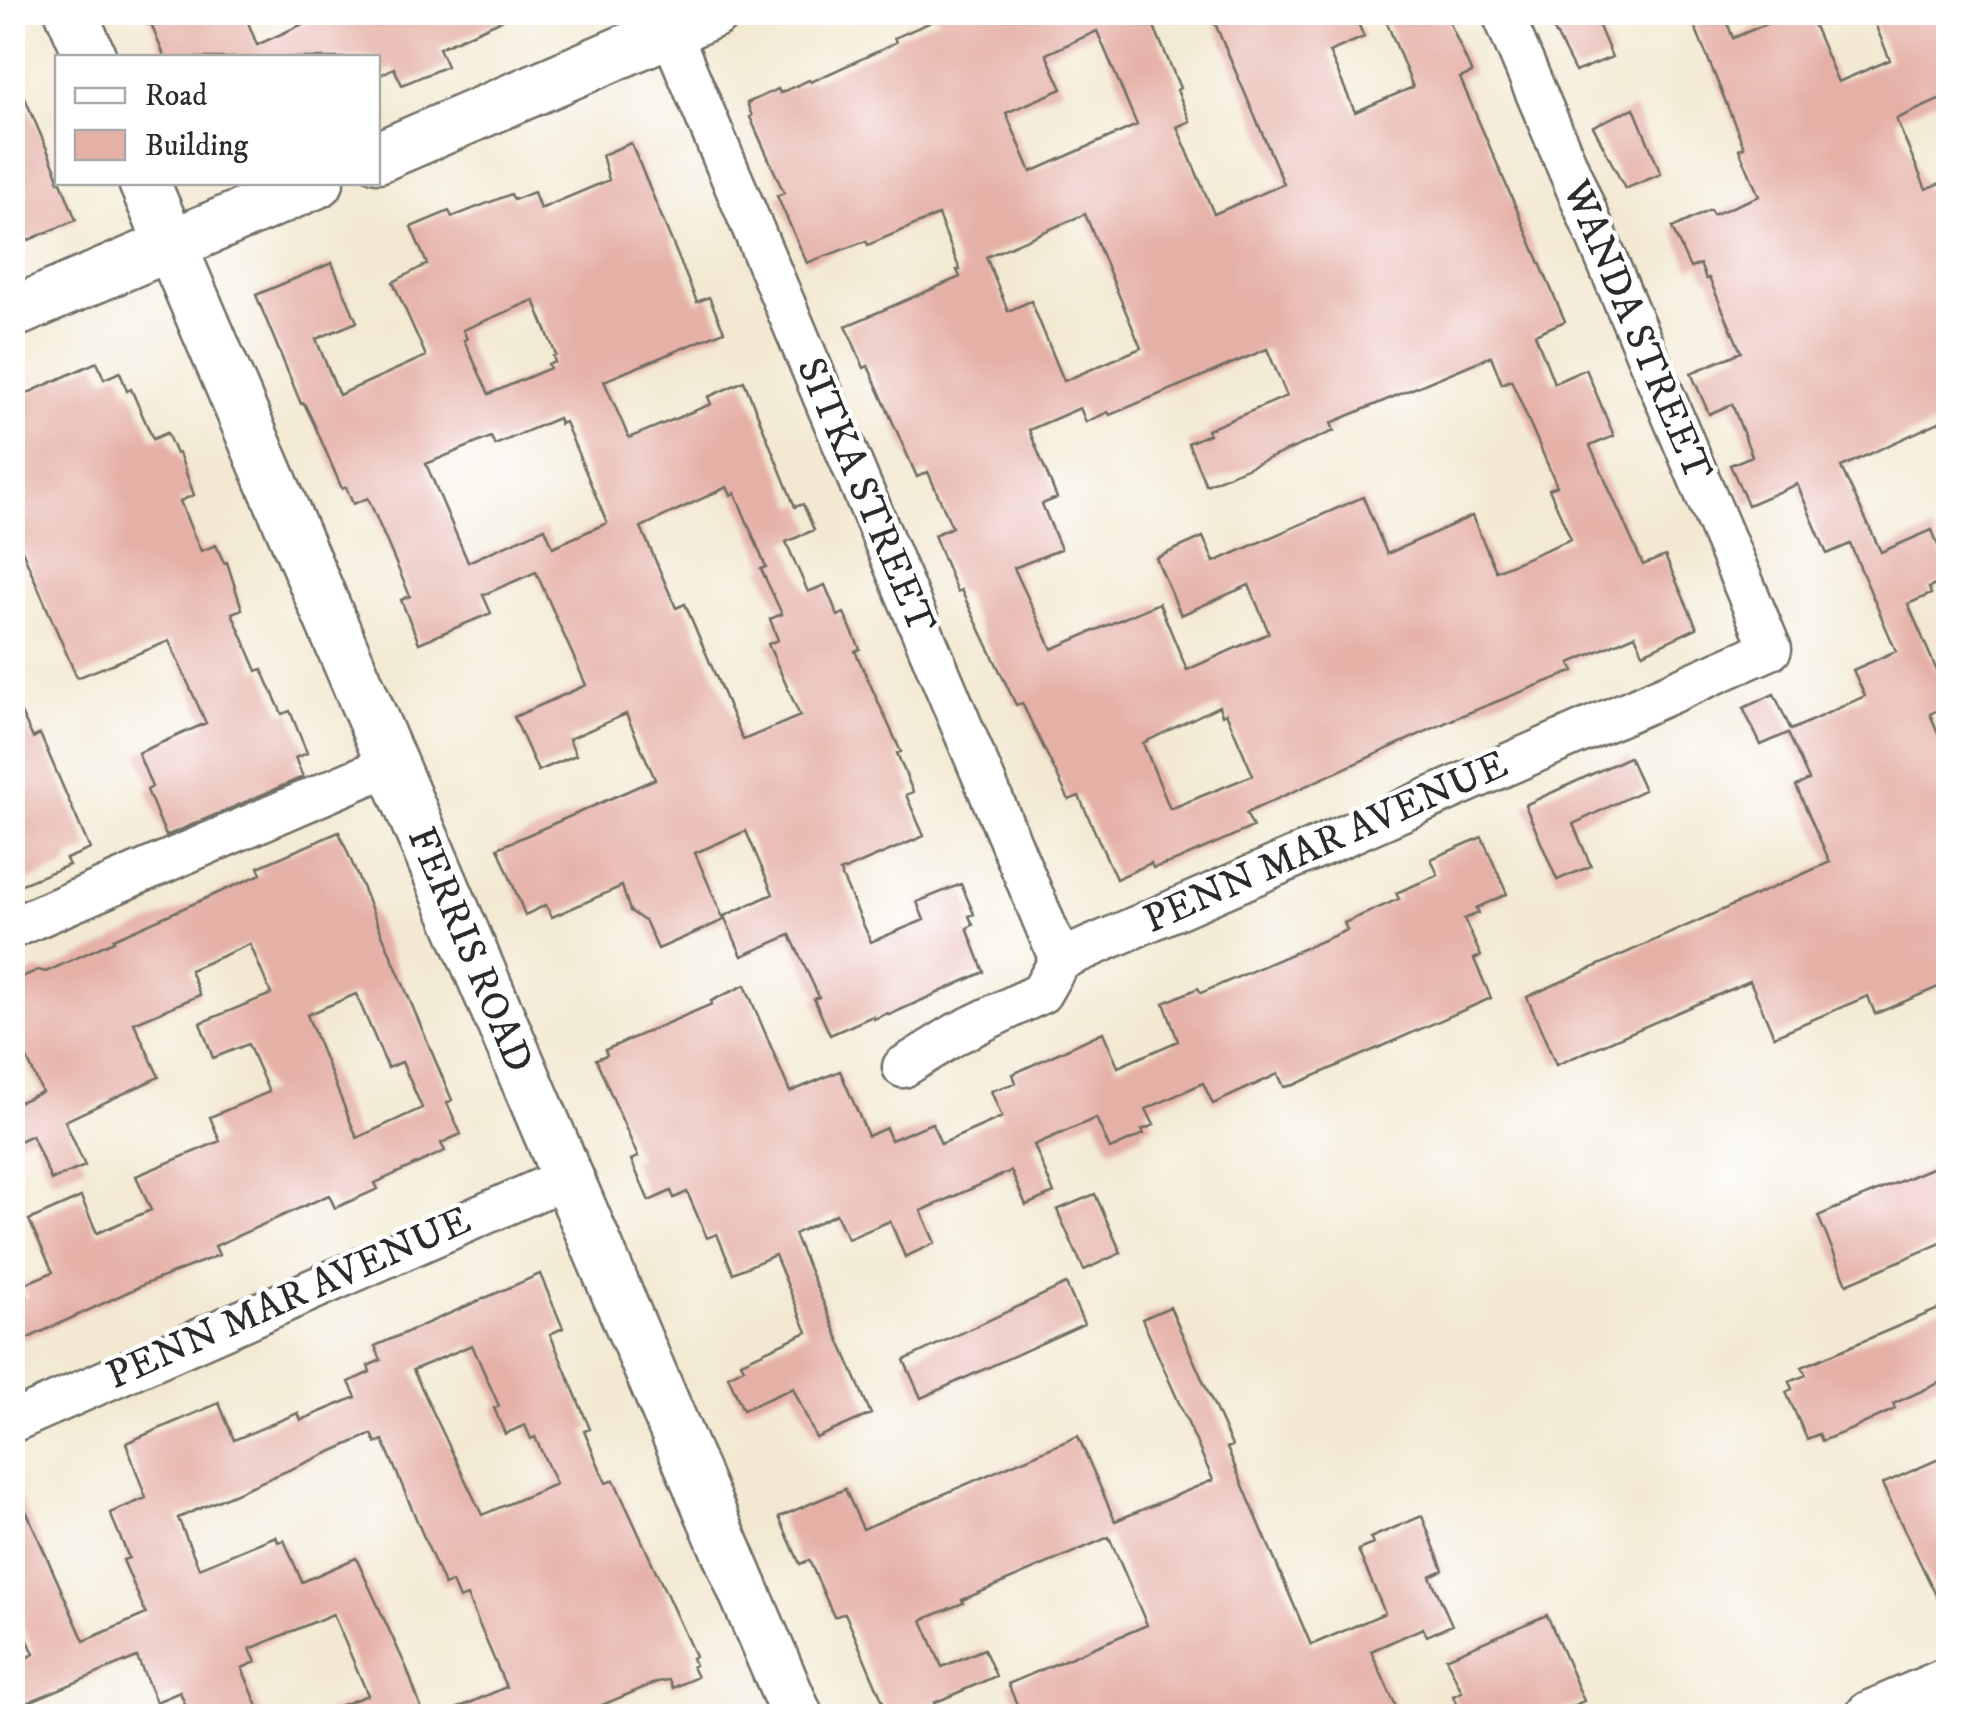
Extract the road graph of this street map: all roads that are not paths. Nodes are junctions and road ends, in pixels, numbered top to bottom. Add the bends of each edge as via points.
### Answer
1 (71, 12) edge
2 (1502, 12) edge
3 (692, 22) edge
4 (89, 55) edge
5 (380, 156) edge
6 (145, 185) edge
7 (311, 185) edge
8 (171, 245) junction
9 (12, 314) edge
10 (1771, 649) joint
11 (390, 765) junction
12 (12, 928) edge
13 (1060, 960) junction
14 (903, 1067) dead end
15 (566, 1178) junction
16 (12, 1422) edge
17 (1948, 1684) edge
18 (797, 1716) edge
19 (1871, 1716) edge

1 - 4 street
2 - 10 street, WANDA STREET
3 - 5 street
3 - 13 street, SITKA STREET
6 - 8 street, FERRIS ROAD
7 - 8 street
8 - 9 street
8 - 11 street, FERRIS ROAD
10 - 13 street, PENN MAR AVENUE
11 - 12 street
11 - 15 street, FERRIS ROAD
13 - 14 street, PENN MAR AVENUE via 1041,993
15 - 16 street, PENN MAR AVENUE
15 - 18 street, FERRIS ROAD
17 - 19 street

